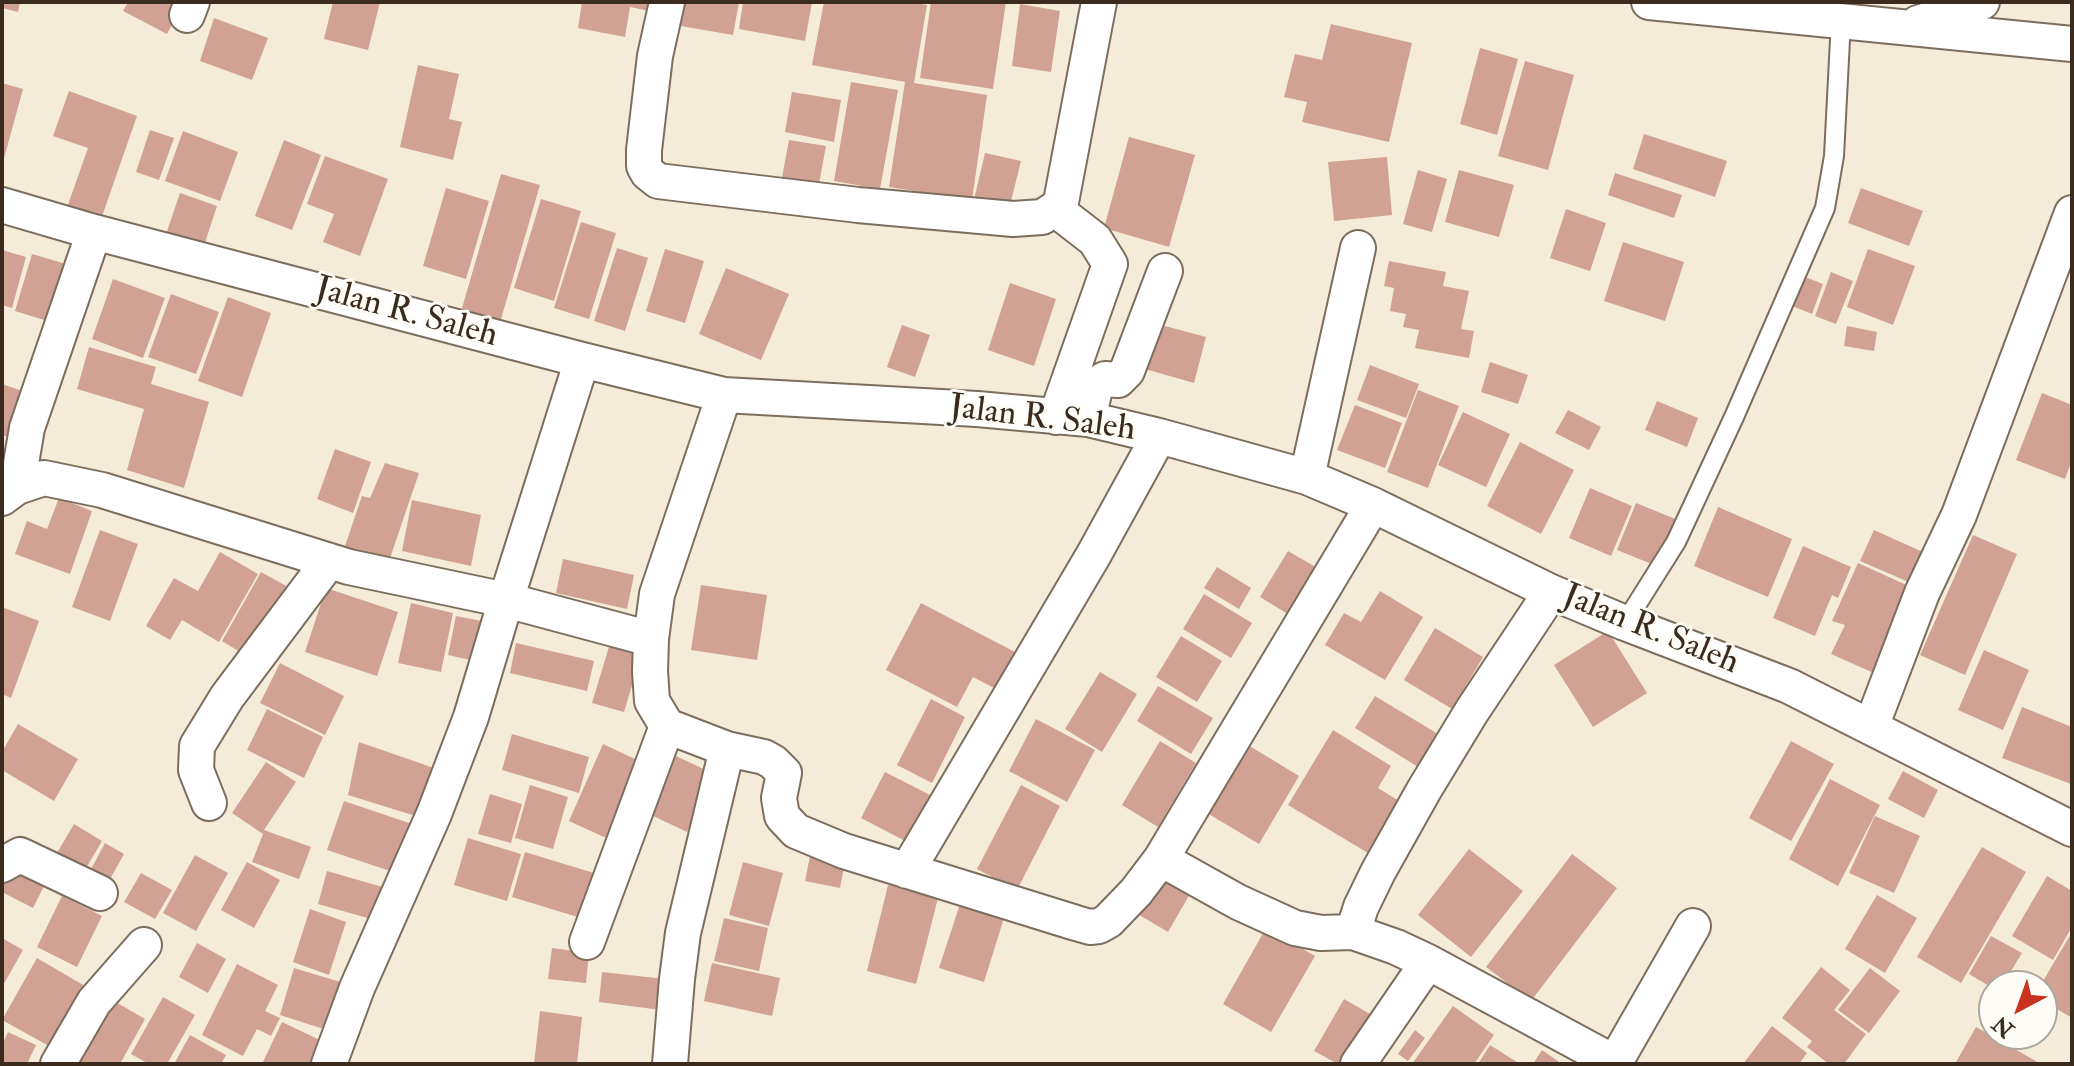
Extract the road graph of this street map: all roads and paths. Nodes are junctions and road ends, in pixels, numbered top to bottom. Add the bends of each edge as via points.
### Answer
1 (667, 2) edge
2 (1099, 2) edge
3 (1649, 2) edge
4 (1982, 2) edge
5 (1841, 20) junction
6 (1907, 27) junction
7 (2072, 44) edge
8 (2, 205) edge
9 (1055, 209) junction
10 (2072, 213) edge
11 (94, 232) junction
12 (1358, 248) dead end
13 (1165, 271) dead end
14 (582, 360) junction
15 (724, 395) junction
16 (1072, 418) junction
17 (1159, 436) junction
18 (1307, 477) junction
19 (9, 493) edge
20 (1373, 505) junction
21 (329, 561) junction
22 (1551, 592) junction
23 (506, 600) junction
24 (1625, 623) junction
25 (651, 639) junction
26 (667, 726) junction
27 (1871, 727) junction
28 (727, 749) junction
29 (209, 803) dead end
30 (2072, 829) edge
31 (1161, 859) junction
32 (2, 865) edge
33 (907, 871) junction
34 (100, 893) dead end
35 (1693, 926) dead end
36 (1353, 932) junction
37 (587, 942) dead end
38 (144, 945) dead end
39 (1428, 962) junction
40 (1615, 1063) edge
41 (58, 1064) edge
42 (329, 1064) edge
43 (670, 1064) edge
44 (1358, 1064) edge

1 - 9 street via 643,163 658,181 981,217 1032,219
2 - 9 street via 1062,197
3 - 5 street
4 - 6 street
5 - 6 street
5 - 24 lane via 1834,156 1825,208 1676,542
6 - 7 street
8 - 11 street, Jalan R. Saleh
9 - 16 street via 1095,240 1110,264
10 - 27 street via 1959,515 1922,593
11 - 14 street, Jalan R. Saleh
11 - 19 street
12 - 18 street
13 - 16 street via 1127,371 1118,380 1098,383
14 - 15 street, Jalan R. Saleh
14 - 23 street
15 - 16 street, Jalan R. Saleh
15 - 25 street via 657,594
16 - 17 street, Jalan R. Saleh
17 - 18 street, Jalan R. Saleh
17 - 33 street
18 - 20 street, Jalan R. Saleh
19 - 21 street via 44,478 102,490
20 - 22 street, Jalan R. Saleh
20 - 31 street
21 - 23 street
21 - 29 street via 227,697 197,746 196,770
22 - 24 street, Jalan R. Saleh
22 - 36 street via 1424,790 1378,872
23 - 25 street
23 - 42 street via 440,800
24 - 27 street, Jalan R. Saleh via 1789,686
25 - 26 street via 652,701
26 - 28 street
26 - 37 street
27 - 30 street, Jalan R. Saleh
28 - 33 street via 764,757 784,773 782,816 796,831
28 - 43 street via 683,933
31 - 33 street via 1116,914 1090,927
31 - 36 street via 1295,928
32 - 34 street via 20,855
35 - 40 street
36 - 39 street
38 - 41 street via 94,1002
39 - 40 street
39 - 44 street

